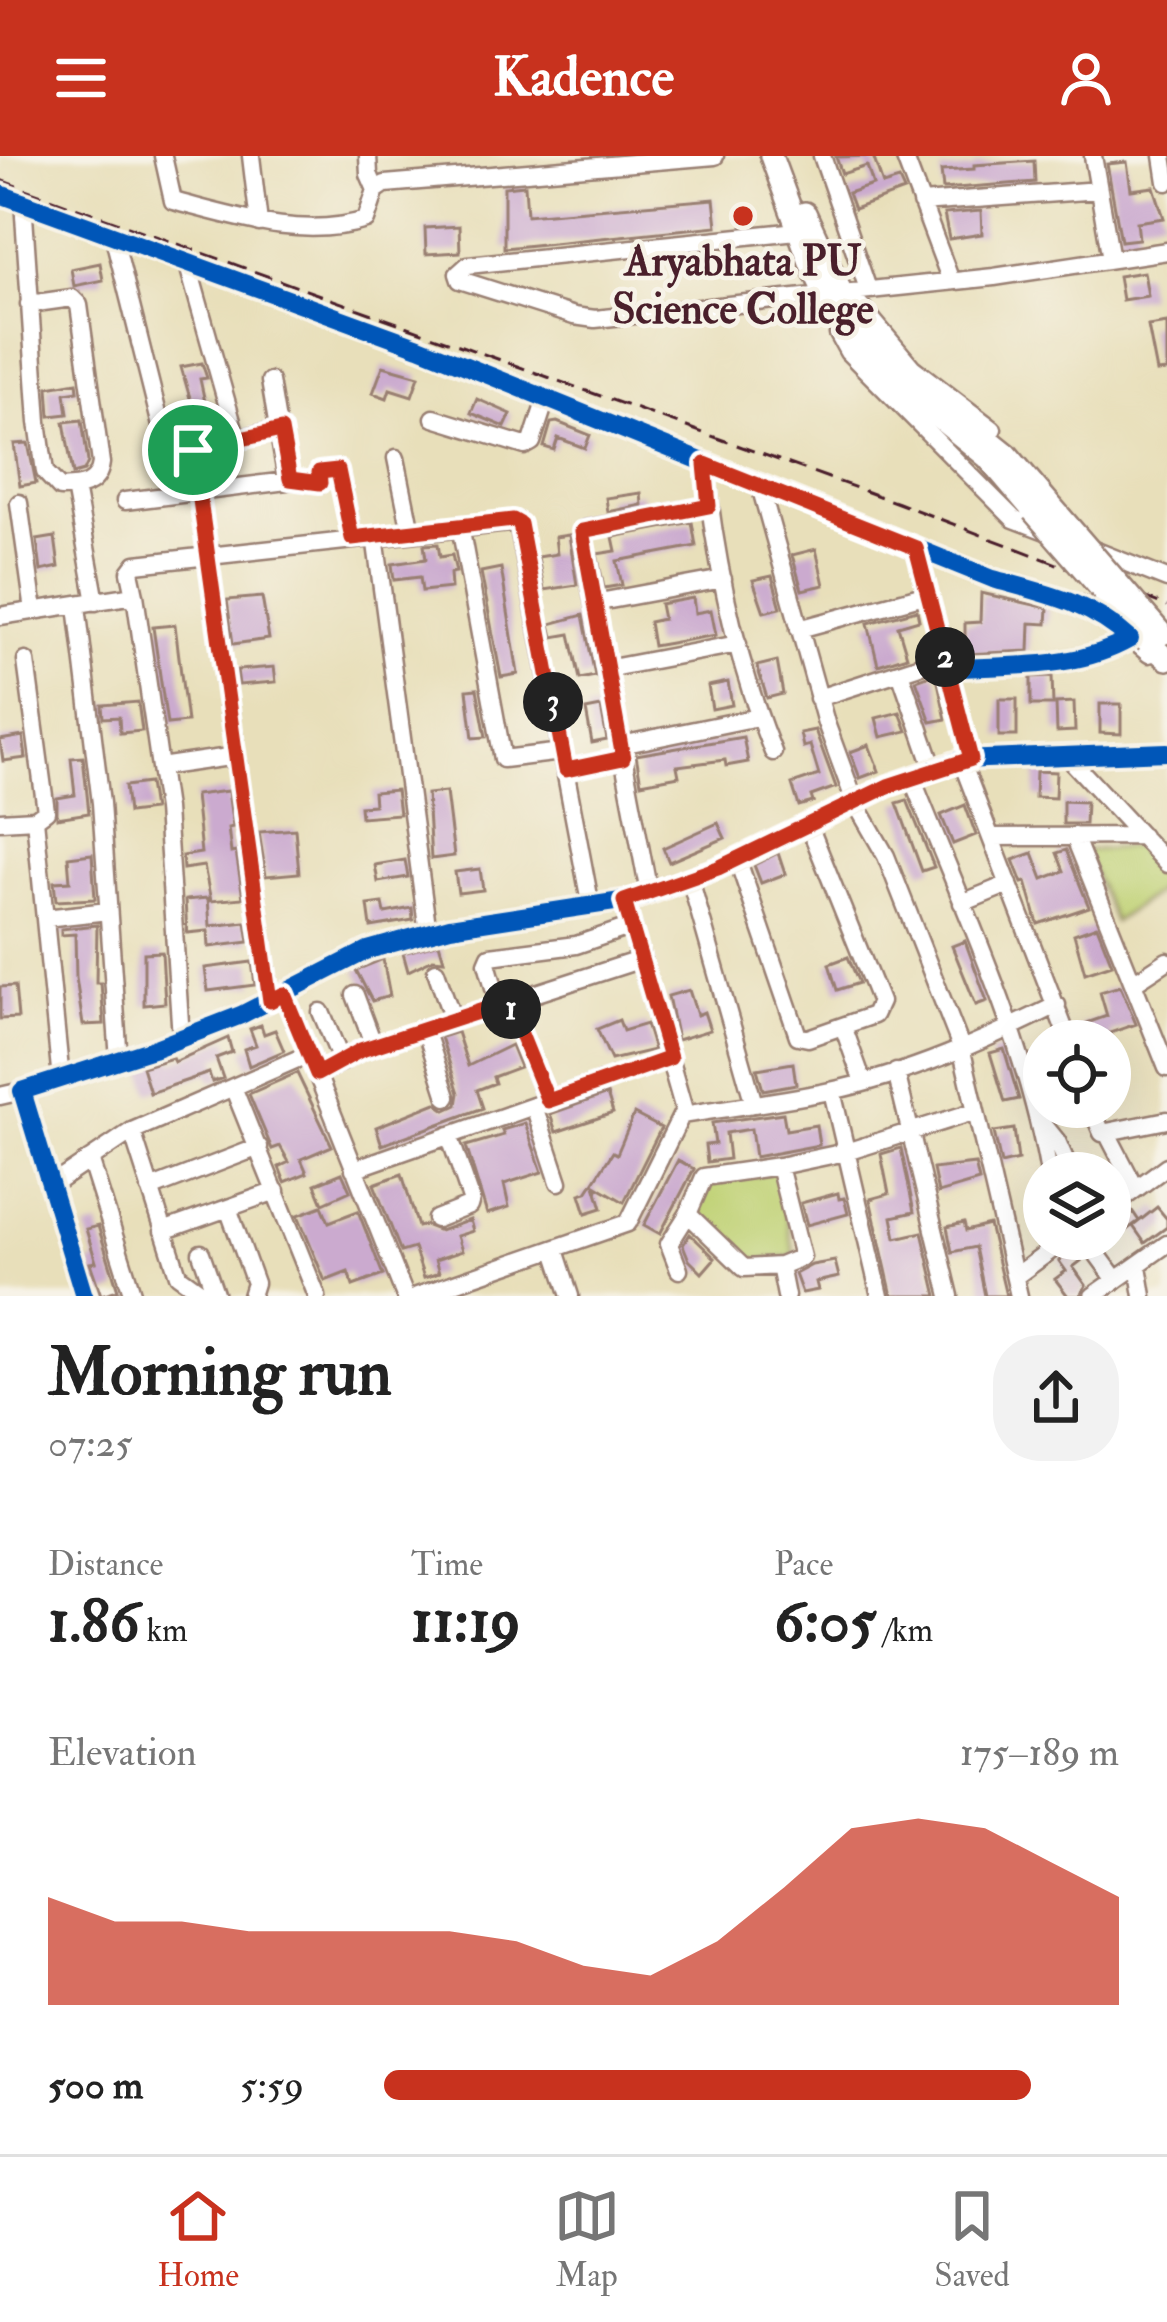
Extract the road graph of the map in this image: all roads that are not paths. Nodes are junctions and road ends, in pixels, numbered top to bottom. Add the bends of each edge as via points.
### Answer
1 (163, 156) edge
2 (251, 156) edge
3 (368, 156) edge
4 (438, 156) edge
5 (715, 156) edge
6 (771, 156) edge
7 (785, 156) edge
8 (822, 156) edge
9 (904, 156) edge
10 (1093, 156) edge
11 (1163, 156) edge
12 (611, 160) edge
13 (523, 164) edge
14 (440, 179) junction
15 (1167, 182) edge
16 (376, 190) junction
17 (1099, 190) junction
18 (0, 194) edge
19 (23, 201) junction
20 (921, 203) junction
21 (259, 223) junction
22 (797, 231) junction
23 (113, 235) junction
24 (1167, 251) edge
25 (1111, 260) junction
26 (188, 262) junction
27 (951, 281) junction
28 (868, 289) junction
29 (834, 294) junction
30 (29, 304) junction
31 (270, 381) dead end
32 (547, 399) junction
33 (434, 418) dead end
34 (993, 429) dead end
35 (281, 430) junction
36 (237, 439) junction
37 (193, 450) junction
38 (396, 458) dead end
39 (705, 464) junction
40 (290, 479) junction
41 (760, 486) junction
42 (75, 487) junction
43 (201, 494) junction
44 (124, 502) dead end
45 (19, 503) dead end
46 (709, 506) junction
47 (1032, 511) junction
48 (460, 526) junction
49 (411, 532) junction
50 (375, 536) junction
51 (352, 538) junction
52 (916, 548) junction
53 (209, 553) junction
54 (723, 579) junction
55 (1167, 579) edge
56 (928, 594) junction
57 (135, 595) junction
58 (594, 603) junction
59 (86, 604) junction
60 (34, 611) junction
61 (0, 616) edge
62 (799, 629) junction
63 (1155, 637) edge
64 (738, 644) junction
65 (1167, 658) edge
66 (26, 661) dead end
67 (947, 663) junction
68 (1167, 668) edge
69 (606, 669) junction
70 (900, 671) junction
71 (818, 698) junction
72 (758, 717) junction
73 (622, 752) junction
74 (773, 752) dead end
75 (1167, 752) edge
76 (236, 756) junction
77 (1067, 756) junction
78 (966, 759) junction
79 (564, 761) junction
80 (160, 767) junction
81 (934, 770) junction
82 (912, 778) junction
83 (855, 802) junction
84 (35, 819) junction
85 (0, 821) edge
86 (808, 823) junction
87 (1074, 836) junction
88 (1142, 836) junction
89 (991, 837) junction
90 (737, 858) junction
91 (1167, 863) edge
92 (690, 878) junction
93 (1009, 884) junction
94 (649, 893) junction
95 (624, 901) junction
96 (962, 903) junction
97 (591, 907) junction
98 (108, 911) junction
99 (45, 918) junction
100 (632, 926) junction
101 (428, 933) junction
102 (642, 959) junction
103 (1167, 961) edge
104 (436, 971) dead end
105 (1135, 982) junction
106 (355, 995) dead end
107 (277, 998) junction
108 (504, 1003) junction
109 (1057, 1005) junction
110 (322, 1012) dead end
111 (453, 1020) junction
112 (1062, 1020) edge
113 (844, 1026) junction
114 (1011, 1028) junction
115 (425, 1029) junction
116 (181, 1038) junction
117 (1163, 1041) edge
118 (374, 1046) junction
119 (961, 1047) junction
120 (309, 1054) junction
121 (670, 1058) junction
122 (119, 1061) junction
123 (342, 1062) junction
124 (1023, 1066) edge
125 (1167, 1068) edge
126 (896, 1072) junction
127 (317, 1074) junction
128 (61, 1080) junction
129 (863, 1082) junction
130 (232, 1087) junction
131 (22, 1091) junction
132 (832, 1091) junction
133 (0, 1096) edge
134 (448, 1096) dead end
135 (541, 1103) junction
136 (754, 1103) junction
137 (976, 1111) junction
138 (683, 1115) junction
139 (1167, 1120) edge
140 (1098, 1128) edge
141 (132, 1131) junction
142 (910, 1132) junction
143 (1107, 1133) junction
144 (449, 1136) junction
145 (259, 1148) junction
146 (846, 1152) junction
147 (90, 1159) junction
148 (779, 1166) junction
149 (1167, 1166) edge
150 (354, 1169) junction
151 (559, 1182) dead end
152 (49, 1187) junction
153 (150, 1189) junction
154 (1136, 1189) junction
155 (276, 1191) junction
156 (1131, 1193) edge
157 (228, 1208) junction
158 (688, 1214) junction
159 (436, 1219) dead end
160 (164, 1231) junction
161 (1167, 1244) edge
162 (555, 1250) junction
163 (201, 1253) dead end
164 (1036, 1260) edge
165 (1102, 1260) edge
166 (780, 1266) junction
167 (1138, 1266) junction
168 (679, 1270) dead end
169 (1016, 1276) junction
170 (1116, 1280) junction
171 (84, 1296) edge
172 (133, 1296) edge
173 (211, 1296) edge
174 (251, 1296) edge
175 (317, 1296) edge
176 (405, 1296) edge
177 (417, 1296) edge
178 (570, 1296) edge
179 (786, 1296) edge
180 (880, 1296) edge
181 (950, 1296) edge
182 (1019, 1296) edge
183 (1093, 1296) edge
184 (1143, 1296) edge

1 - 21 street via 173,201
2 - 21 street
3 - 16 street
4 - 14 street
5 - 12 street
6 - 22 main road
7 - 29 main road
8 - 28 street
9 - 20 street
10 - 17 street
11 - 15 street
12 - 13 street
13 - 14 street
14 - 16 street
16 - 21 street via 361,222
17 - 20 street
17 - 25 street
18 - 19 street
19 - 23 street
19 - 30 street
20 - 27 street
22 - 29 main road
22 - 29 street via 468,265 458,274 584,319
23 - 26 street
23 - 37 street via 167,450
24 - 25 street
25 - 27 street
26 - 32 street
26 - 36 street
27 - 28 street
28 - 29 street
29 - 34 street via 860,305 913,367
29 - 47 main road via 885,356 987,436
29 - 47 street via 824,308 848,352
30 - 42 street via 45,472 55,485
30 - 42 street via 72,298 79,305 101,463 96,480
31 - 35 street
32 - 33 street via 526,446
32 - 39 street
35 - 36 street
35 - 40 street
36 - 37 street
37 - 43 street
38 - 49 street
39 - 41 street
39 - 46 street
40 - 43 street
40 - 51 street via 320,483 319,472 338,470
41 - 52 street
41 - 62 street
42 - 59 street
43 - 44 street
43 - 53 street
45 - 60 street
46 - 54 street
46 - 58 street via 582,531
47 - 55 street
47 - 63 main road, bridge
48 - 49 street
48 - 79 street via 503,759
48 - 79 street via 520,524
49 - 50 street
50 - 51 street
50 - 101 street
51 - 53 street
52 - 56 street
52 - 63 street
53 - 57 street via 136,564
53 - 76 street
54 - 58 street
54 - 64 street
56 - 62 street
56 - 67 street
57 - 59 street
57 - 80 street
58 - 69 street
59 - 60 street
59 - 98 street
60 - 61 street
62 - 71 street
63 - 65 main road
63 - 67 street via 1066,663
63 - 68 street
64 - 69 street
64 - 72 street
66 - 84 street via 46,812
67 - 70 street
67 - 78 street
69 - 73 street
70 - 71 street
70 - 81 street
71 - 83 street
72 - 73 street
72 - 74 street
73 - 79 street
73 - 94 street
75 - 77 street
76 - 80 street
76 - 107 street
77 - 78 street
77 - 88 street
78 - 81 street
78 - 89 street
79 - 97 street
80 - 116 street
81 - 82 street
82 - 83 street
82 - 96 street
83 - 86 street
83 - 119 street via 886,856
84 - 85 street
84 - 99 street
86 - 90 street
86 - 113 street via 880,1002 874,1016
87 - 88 street
87 - 89 street
87 - 105 street
88 - 91 street
89 - 93 street
90 - 92 street
90 - 113 street via 795,1033 808,1038
92 - 94 street
92 - 136 street
93 - 96 street
93 - 109 street
94 - 95 street
95 - 97 street
95 - 100 street
96 - 114 street
97 - 101 street
98 - 99 street
98 - 122 street
99 - 128 street
100 - 102 street
100 - 108 street via 576,945 490,956
101 - 107 street via 368,950
102 - 108 street
102 - 121 street
103 - 105 street
104 - 111 street
105 - 117 street
106 - 118 street
107 - 116 street
107 - 120 street
108 - 111 street
108 - 135 street
109 - 112 street
109 - 114 street
110 - 123 street
111 - 115 street
113 - 129 street
114 - 119 street
114 - 124 street
115 - 118 street
115 - 134 street
116 - 122 street
117 - 125 street
118 - 123 street
119 - 126 street
119 - 137 street
120 - 127 street
120 - 130 street
121 - 135 street
121 - 138 street
122 - 128 street
123 - 127 street
126 - 129 street
126 - 142 street
127 - 150 street
128 - 131 street
129 - 132 street
130 - 141 street
130 - 145 street
131 - 133 street
131 - 152 street
132 - 136 street
132 - 146 street
135 - 144 street
135 - 151 street
136 - 138 street
137 - 142 street
137 - 169 street
138 - 162 street via 628,1223
139 - 143 street
140 - 143 street
141 - 147 street
141 - 153 street
142 - 146 street
142 - 181 street
143 - 154 street
144 - 150 street
144 - 159 street via 471,1199
145 - 153 street
145 - 155 street
146 - 148 street
146 - 180 street
147 - 152 street
147 - 172 street
148 - 158 street via 704,1177
148 - 166 street via 802,1257
149 - 154 street
150 - 176 street
152 - 171 street
153 - 160 street
154 - 156 street
155 - 157 street
155 - 175 street
157 - 160 street
157 - 174 street via 255,1283
158 - 166 street via 744,1268
158 - 168 street via 669,1244
160 - 173 street via 178,1276
161 - 167 street
162 - 177 street
162 - 178 street
163 - 173 street
164 - 169 street
165 - 170 street
166 - 179 street
167 - 170 street
167 - 184 street
169 - 182 street
170 - 183 street

